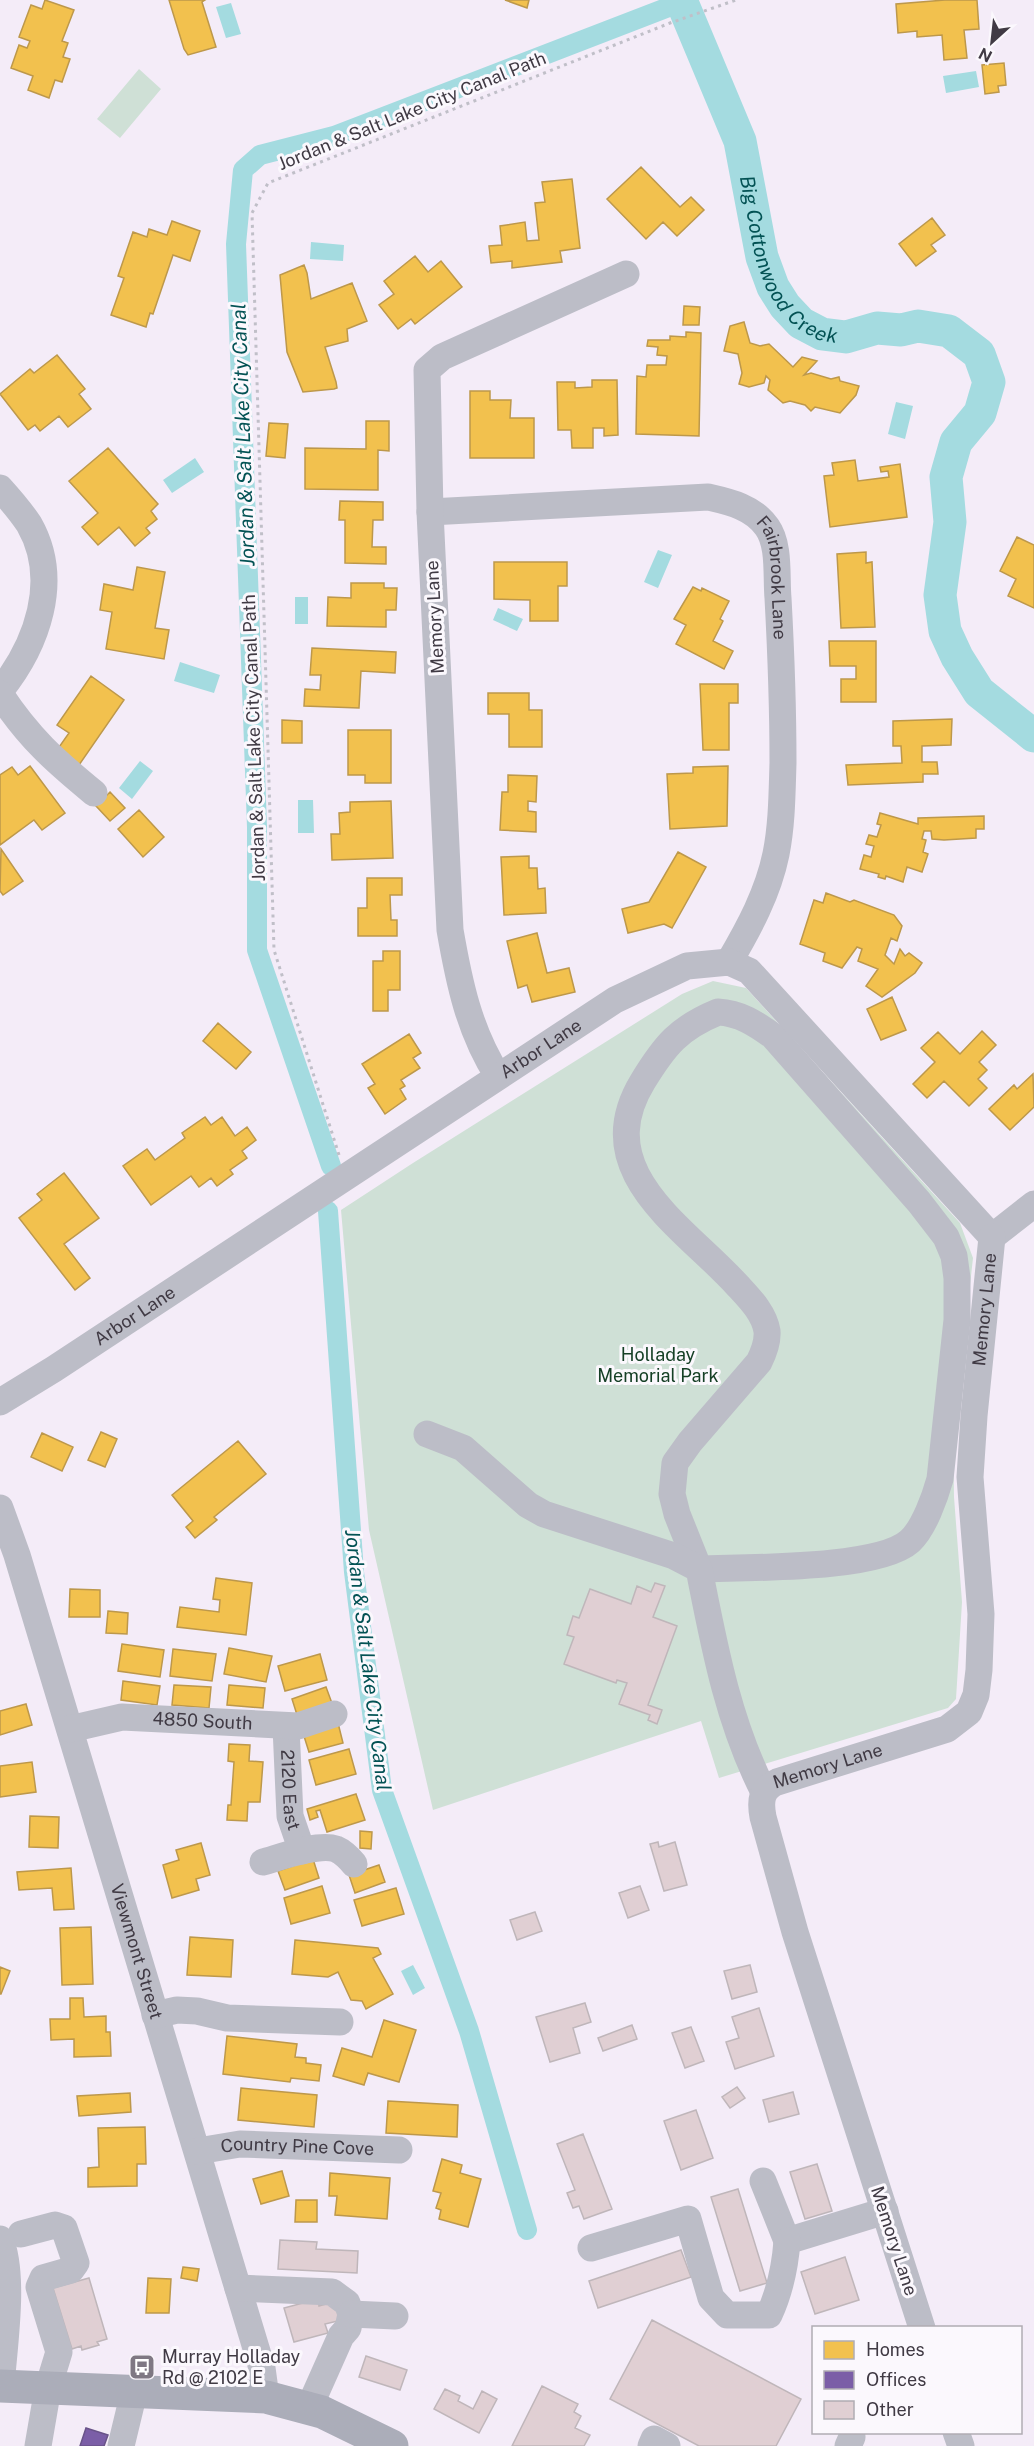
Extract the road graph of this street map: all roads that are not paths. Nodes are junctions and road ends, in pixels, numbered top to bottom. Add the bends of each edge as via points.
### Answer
1 (626, 274) dead end
2 (0, 488) edge
3 (430, 512) junction
4 (0, 693) edge
5 (94, 793) dead end
6 (729, 962) junction
7 (498, 1076) junction
8 (1034, 1204) edge
9 (992, 1237) junction
10 (0, 1402) edge
11 (427, 1434) dead end
12 (0, 1508) edge
13 (699, 1569) junction
14 (334, 1714) dead end
15 (286, 1726) junction
16 (70, 1729) junction
17 (764, 1791) junction
18 (302, 1851) junction
19 (263, 1862) dead end
20 (354, 1864) dead end
21 (155, 2015) junction
22 (340, 2022) dead end
23 (399, 2150) dead end
24 (198, 2151) junction
25 (763, 2181) dead end
26 (885, 2211) junction
27 (10, 2236) edge
28 (787, 2241) junction
29 (591, 2248) dead end
30 (4, 2282) edge
31 (238, 2288) junction
32 (351, 2314) junction
33 (395, 2316) dead end
34 (921, 2326) edge
35 (0, 2386) edge
36 (48, 2388) junction
37 (134, 2392) junction
38 (266, 2397) junction
39 (309, 2408) junction
40 (38, 2446) edge
41 (121, 2446) edge
42 (392, 2446) edge
43 (651, 2446) edge
44 (667, 2446) edge

1 - 3 street, Memory Lane via 442,357 427,370
2 - 4 street via 29,525 42,557 44,586 40,617 29,648
3 - 6 street, Fairbrook Lane via 708,497 752,511 767,526 774,539 779,613 782,798 768,884
3 - 7 street, Memory Lane via 450,930 460,990 486,1057
4 - 5 street via 19,723 47,754
6 - 7 street, Arbor Lane via 687,966 615,1000
6 - 9 street via 749,971
7 - 10 street, Arbor Lane
8 - 9 street
9 - 17 street, Memory Lane via 970,1477 981,1614 974,1703 963,1719 947,1729 777,1782
11 - 13 street via 463,1448 543,1514 674,1557
12 - 16 street, Viewmont Street
13 - 13 street via 674,1504 675,1463 759,1362 766,1348 767,1333 754,1303 644,1191 627,1148 634,1095 668,1045 685,1028 718,1012 750,1021 773,1036 919,1202 946,1237 954,1256 957,1320 940,1479 934,1499 911,1540 895,1551 865,1560
13 - 17 street via 720,1672
14 - 15 street, 4850 South
15 - 16 street, 4850 South via 122,1718
15 - 18 street, 2120 East via 290,1815
16 - 21 street, Viewmont Street
17 - 26 street, Memory Lane via 762,1817 772,1853
18 - 19 street
18 - 20 street via 328,1847
21 - 22 street via 187,2011 236,2019
21 - 24 street, Viewmont Street
23 - 24 street, Country Pine Cove via 240,2144
24 - 31 street, Viewmont Street
25 - 28 street
26 - 28 street
26 - 34 street, Memory Lane
27 - 30 street via 4,2248
27 - 36 street via 55,2225 64,2228 75,2263 71,2270 43,2278 39,2287 59,2352
28 - 29 street via 783,2275 769,2315 727,2315 711,2298 688,2219
30 - 35 street
31 - 32 street via 332,2292 347,2303
31 - 38 street, Viewmont Street via 262,2368
32 - 33 street
32 - 39 street
35 - 36 main road
36 - 37 main road
36 - 40 street
37 - 38 main road
37 - 41 street
38 - 39 main road
39 - 42 main road
43 - 44 street via 654,2439

